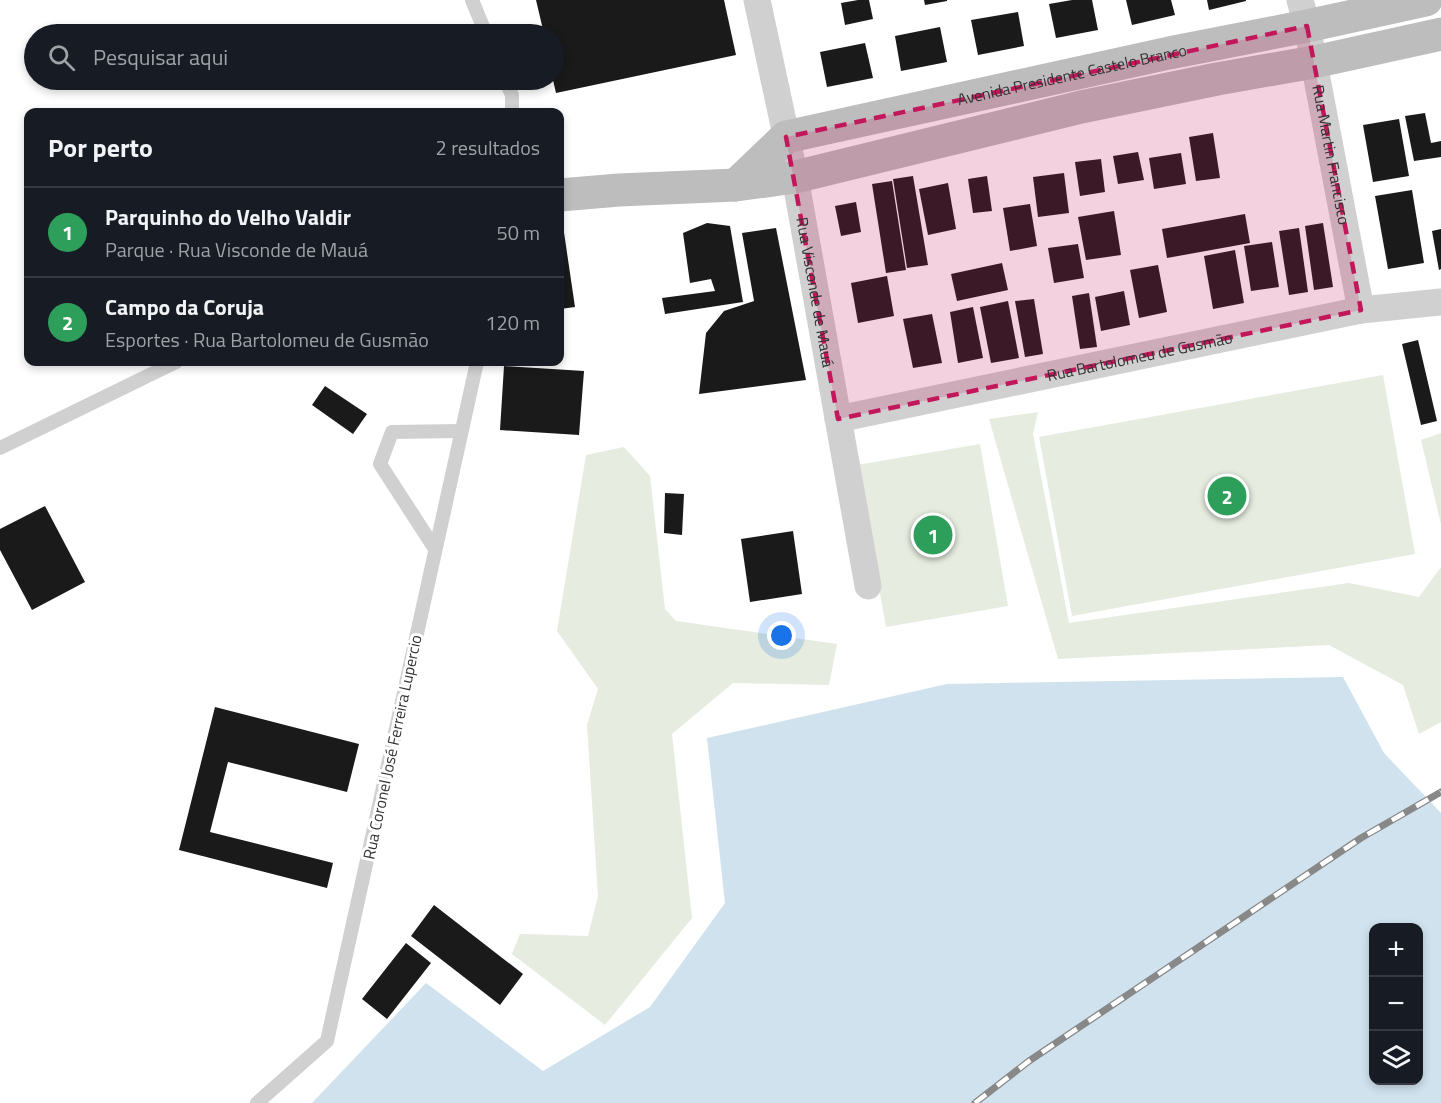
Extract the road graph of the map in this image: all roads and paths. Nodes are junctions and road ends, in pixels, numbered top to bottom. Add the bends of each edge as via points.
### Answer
1 (472, 0) edge
2 (757, 0) edge
3 (1426, 0) edge
4 (1304, 13) edge
5 (482, 24) edge
6 (1441, 34) edge
7 (1314, 62) junction
8 (510, 90) edge
9 (512, 108) edge
10 (786, 138) junction
11 (795, 177) junction
12 (736, 184) junction
13 (564, 195) edge
14 (1441, 302) edge
15 (1361, 310) junction
16 (168, 366) edge
17 (476, 366) edge
18 (838, 419) junction
19 (461, 431) junction
20 (0, 448) edge
21 (435, 549) junction
22 (868, 586) dead end
23 (257, 1103) edge

1 - 5 lane
2 - 10 street, Rua Visconde de Mauá
3 - 4 street, Avenida Presidente Castelo Branco
4 - 7 street, Rua Martin Francisco
4 - 10 street, Avenida Presidente Castelo Branco via 1158,55
6 - 7 street, Avenida Presidente Castelo Branco
7 - 11 street, Avenida Presidente Castelo Branco via 1080,107
7 - 15 street, Rua Martin Francisco
8 - 9 lane
10 - 11 street, Rua Visconde de Mauá
10 - 12 street
11 - 12 street, Avenida Presidente Castelo Branco
11 - 18 street, Rua Visconde de Mauá
12 - 13 street, Avenida Presidente Castelo Branco
14 - 15 street, Rua Bartolomeu de Gusmão
15 - 18 street, Rua Bartolomeu de Gusmão
16 - 20 lane
17 - 19 lane, Rua Coronel José Ferreira Lupercio
18 - 22 street, Rua Visconde de Mauá
19 - 21 lane, Rua Coronel José Ferreira Lupercio
19 - 21 lane via 392,432 380,464
21 - 23 lane, Rua Coronel José Ferreira Lupercio via 327,1041

